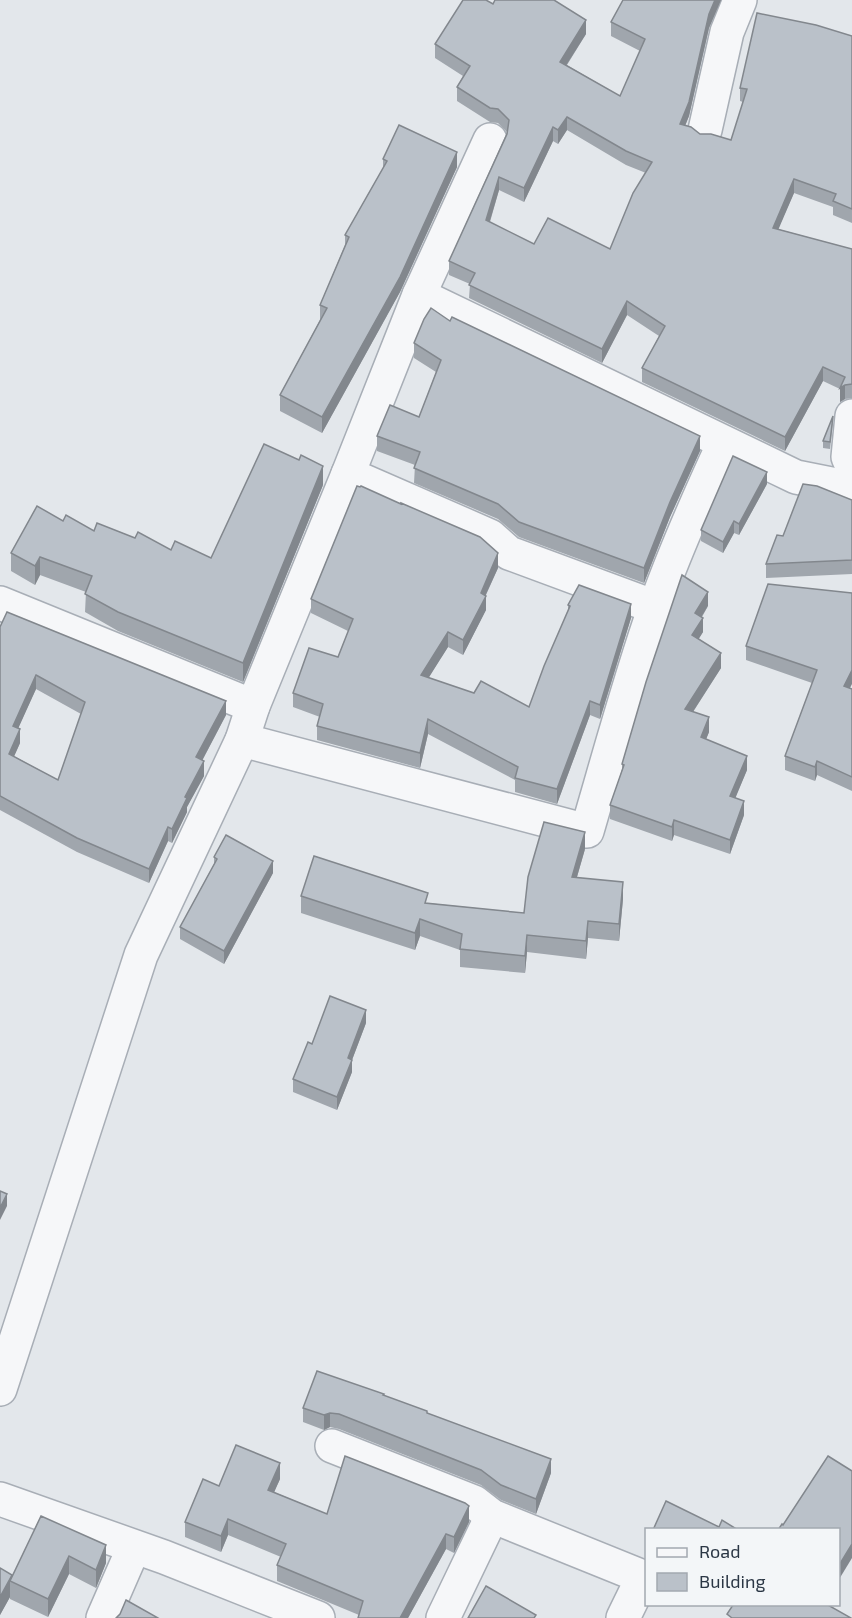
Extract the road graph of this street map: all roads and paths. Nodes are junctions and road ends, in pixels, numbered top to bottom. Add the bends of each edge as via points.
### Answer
1 (740, 0) edge
2 (705, 130) dead end
3 (490, 140) dead end
4 (419, 295) junction
5 (852, 416) edge
6 (724, 442) junction
7 (852, 466) edge
8 (348, 474) junction
9 (852, 488) edge
10 (0, 603) edge
11 (655, 607) junction
12 (253, 706) junction
13 (242, 740) junction
14 (11, 1313) edge
15 (0, 1389) edge
16 (332, 1446) dead end
17 (0, 1499) edge
18 (492, 1516) junction
19 (134, 1547) junction
20 (103, 1618) edge
21 (318, 1618) edge
22 (443, 1618) edge
23 (623, 1618) edge

1 - 2 street via 727,32
3 - 4 street
4 - 6 street
4 - 8 street
5 - 7 street via 848,458
6 - 9 street via 796,477
6 - 11 street
8 - 11 street via 490,536 509,553
8 - 12 street
10 - 12 street
11 - 13 street via 588,831
12 - 13 street
13 - 14 street via 141,956
14 - 15 street
16 - 18 street via 474,1502
17 - 19 street
18 - 22 street
18 - 23 street via 643,1577
19 - 20 street
19 - 21 street

